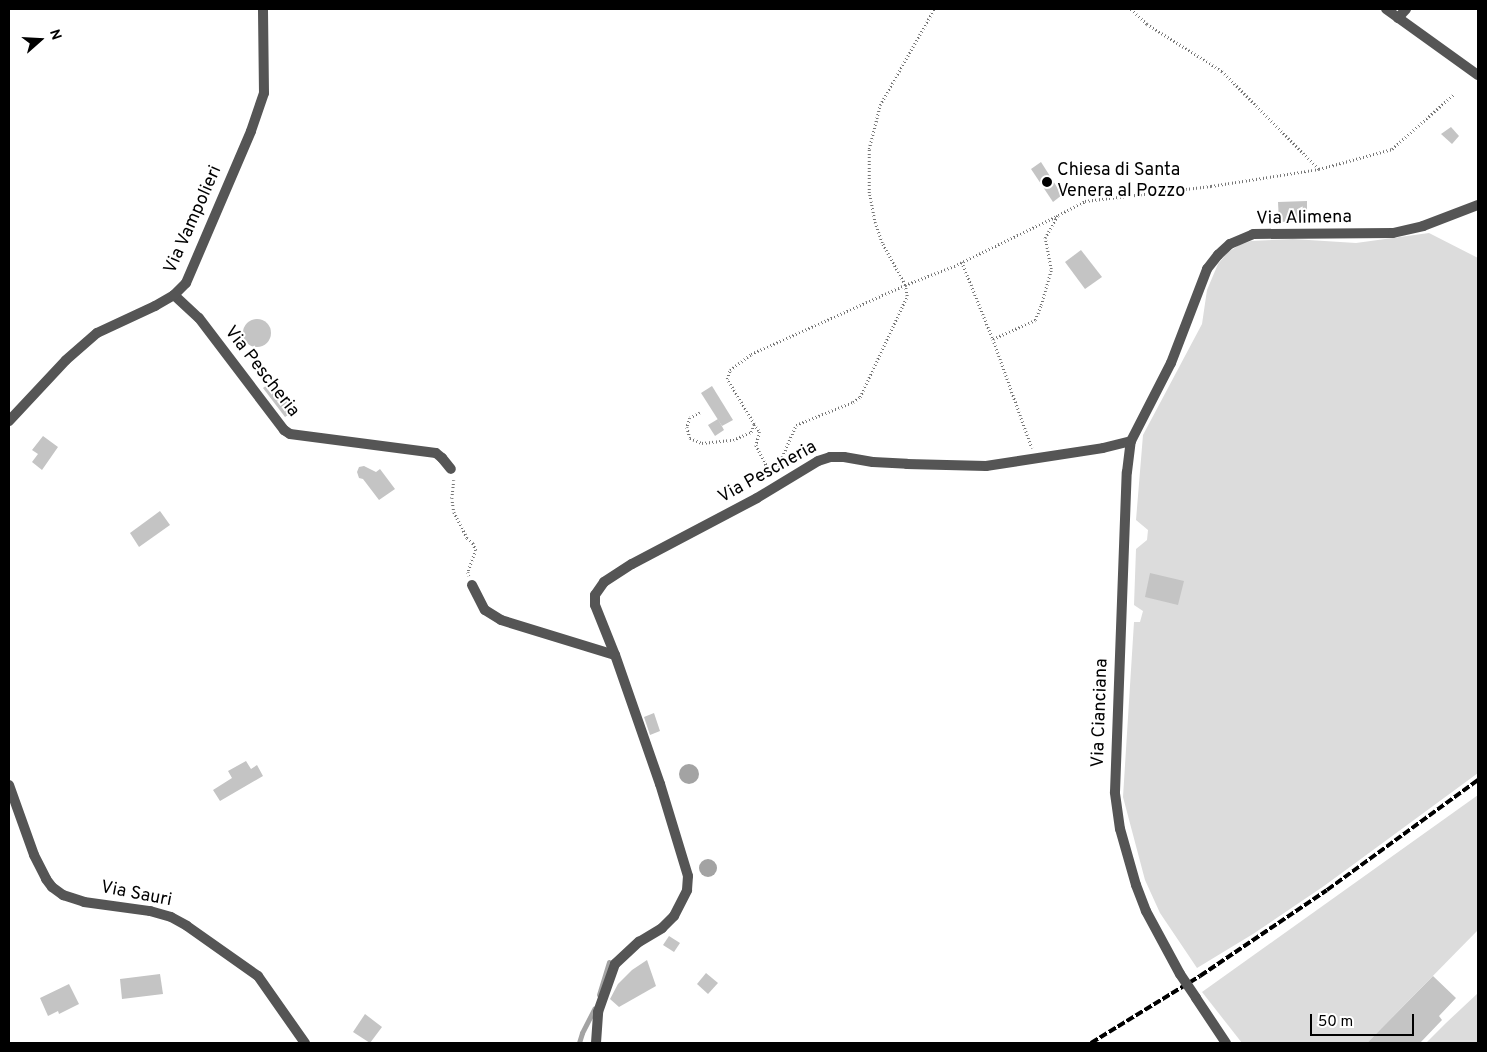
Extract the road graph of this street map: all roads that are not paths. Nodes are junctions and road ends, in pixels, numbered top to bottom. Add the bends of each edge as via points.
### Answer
1 (263, 9) edge
2 (1386, 9) edge
3 (1406, 9) edge
4 (1398, 18) junction
5 (1478, 75) edge
6 (1478, 205) edge
7 (174, 295) junction
8 (9, 421) edge
9 (1131, 441) junction
10 (451, 469) road end
11 (472, 585) road end
12 (615, 655) junction
13 (9, 786) edge
14 (305, 1043) edge
15 (596, 1043) edge
16 (1226, 1043) edge

1 - 7 street, Via Vampolieri via 264,93 194,269
2 - 4 street
3 - 4 street
4 - 5 street
6 - 9 street, Via Alimena via 1423,226 1393,232 1253,234 1230,244 1207,269 1171,362
7 - 8 street, Via Vampolieri via 97,333 66,360
7 - 10 street, Via Pescheria via 199,318 290,434 436,453
9 - 12 street, Via Pescheria via 986,466 890,463 844,457 818,461 775,481 604,582 595,595 595,604
9 - 16 street, Via Cianciana, bridge via 1126,472 1115,792 1120,829 1136,885 1150,919 1180,974
11 - 12 street via 485,610 501,620
12 - 15 street, Via Pescheria via 688,876 687,890 674,916 615,964 598,1012
13 - 14 street, Via Sauri via 34,855 52,887 63,895 84,902 150,911 187,926 258,976

